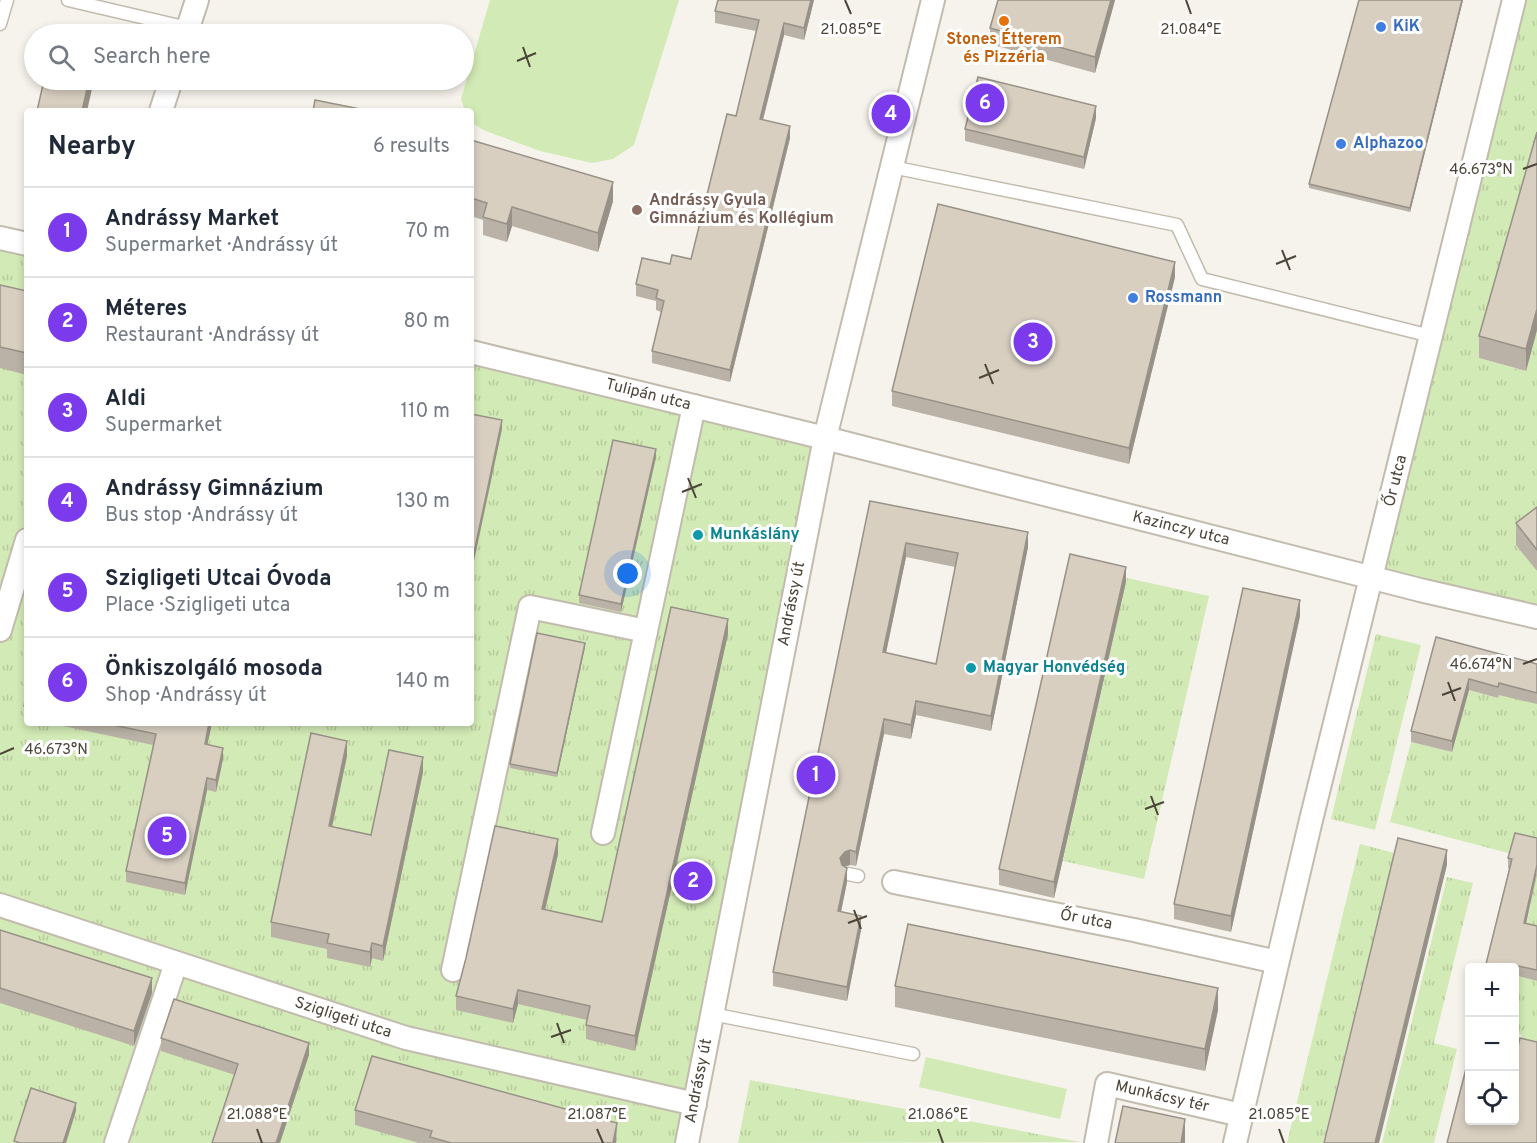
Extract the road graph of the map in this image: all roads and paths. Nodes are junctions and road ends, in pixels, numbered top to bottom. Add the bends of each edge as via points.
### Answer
1 (7, 0) edge
2 (68, 0) edge
3 (197, 0) edge
4 (933, 0) edge
5 (1514, 0) edge
6 (0, 24) edge
7 (160, 24) edge
8 (189, 24) edge
9 (168, 90) edge
10 (162, 108) edge
11 (891, 166) junction
12 (0, 238) edge
13 (24, 243) edge
14 (1431, 336) junction
15 (474, 353) edge
16 (694, 406) junction
17 (825, 438) junction
18 (24, 550) edge
19 (1372, 577) junction
20 (1537, 617) edge
21 (0, 630) edge
22 (646, 631) junction
23 (603, 833) dead end
24 (894, 882) dead end
25 (0, 905) edge
26 (1277, 962) junction
27 (176, 963) junction
28 (453, 970) dead end
29 (711, 1014) junction
30 (913, 1054) dead end
31 (695, 1104) junction
32 (1240, 1115) junction
33 (116, 1143) edge
34 (687, 1143) edge
35 (1096, 1143) edge
36 (1235, 1143) edge

1 - 6 lane
2 - 7 lane
3 - 8 street
4 - 11 street, Andrássy út
5 - 14 street, Őr utca
9 - 10 street
11 - 14 lane via 1177,225 1202,279
11 - 17 street, Andrássy út
12 - 13 street
14 - 19 street, Őr utca
15 - 16 street, Tulipán utca
16 - 17 street, Tulipán utca
16 - 22 street
17 - 19 street, Kazinczy utca
17 - 29 street, Andrássy út
18 - 21 street
19 - 20 street, Kazinczy utca
19 - 26 street, Őr utca
22 - 23 street
22 - 28 street via 530,607
24 - 26 street, Őr utca
25 - 27 street, Szigligeti utca
26 - 32 street, Őr utca
27 - 31 street, Szigligeti utca via 406,1038
27 - 33 street
29 - 30 lane
29 - 31 street, Andrássy út
31 - 34 street, Andrássy út
32 - 35 street, Munkácsy tér via 1107,1084
32 - 36 street, Őr utca

